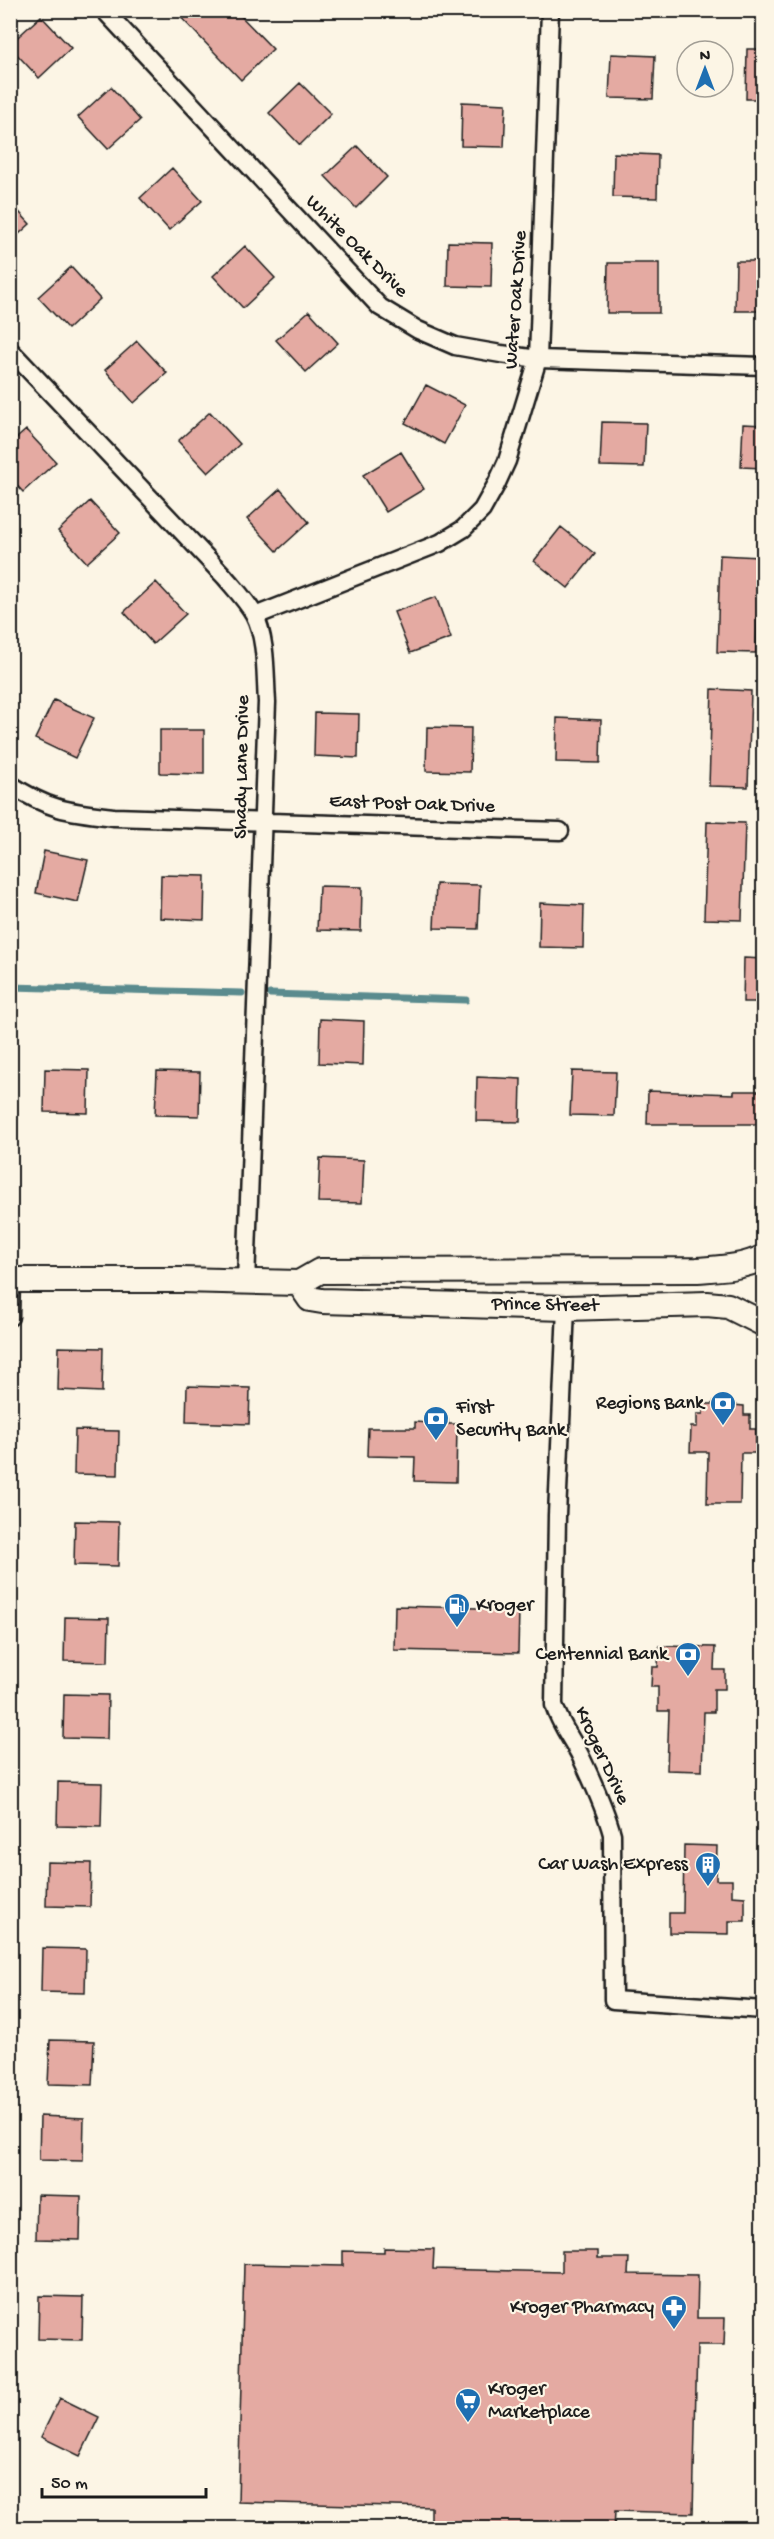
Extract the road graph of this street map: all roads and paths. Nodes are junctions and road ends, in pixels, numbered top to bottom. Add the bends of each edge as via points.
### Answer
1 (104, 10) edge
2 (550, 10) edge
3 (10, 350) edge
4 (538, 359) junction
5 (764, 366) edge
6 (255, 616) junction
7 (10, 784) edge
8 (263, 822) junction
9 (560, 831) dead end
10 (764, 1257) edge
11 (455, 1271) junction
12 (11, 1280) edge
13 (246, 1282) junction
14 (299, 1283) junction
15 (322, 1301) junction
16 (566, 1308) junction
17 (10, 1317) edge
18 (764, 1324) edge
19 (764, 2010) edge

1 - 4 street, White Oak Drive via 381,307 418,330 455,346
2 - 4 street, Water Oak Drive
3 - 6 street, Shady Lane Drive via 225,577
4 - 5 street, White Oak Drive
4 - 6 street, Water Oak Drive via 507,461 482,510 463,529 440,543
6 - 8 street, Shady Lane Drive via 267,702
7 - 8 street, East Post Oak Drive via 32,799 66,812
8 - 9 street, East Post Oak Drive
8 - 13 street, Shady Lane Drive
10 - 11 main road, Prince Street via 728,1268 697,1270
11 - 14 main road, Prince Street via 320,1271
11 - 15 main road, Prince Street via 433,1282 345,1282 330,1286
12 - 13 main road, Prince Street
12 - 17 street
13 - 14 main road, Prince Street
14 - 15 main road via 310,1299
15 - 16 main road, Prince Street
16 - 18 main road, Prince Street via 707,1304 728,1306
16 - 19 street, Kroger Drive via 554,1705 612,1834 613,2000

